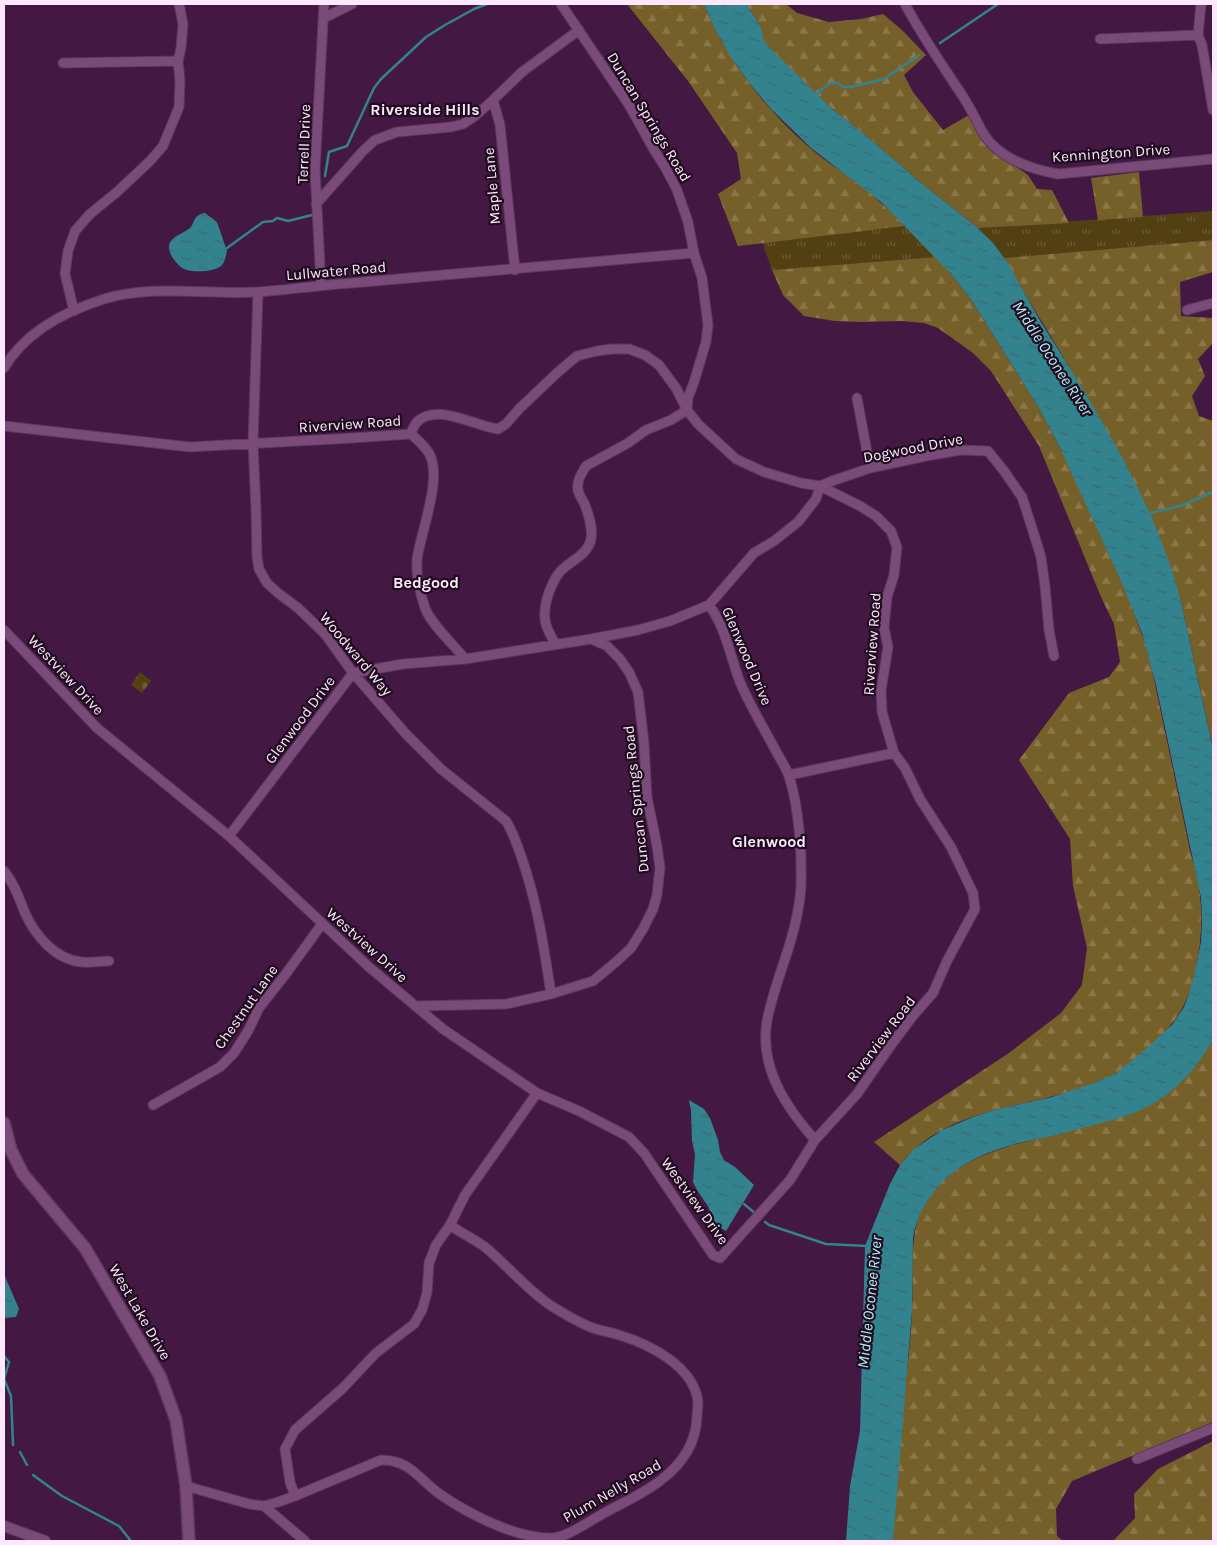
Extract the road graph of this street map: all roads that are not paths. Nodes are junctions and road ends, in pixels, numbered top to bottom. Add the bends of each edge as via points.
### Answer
1 (179, 4) edge
2 (324, 4) edge
3 (352, 4) edge
4 (561, 4) edge
5 (905, 4) edge
6 (1201, 4) edge
7 (324, 18) junction
8 (579, 30) junction
9 (1198, 35) junction
10 (1100, 39) dead end
11 (178, 61) junction
12 (63, 63) dead end
13 (493, 100) junction
14 (1213, 110) edge
15 (1213, 158) edge
16 (316, 204) junction
17 (694, 253) junction
18 (515, 270) junction
19 (321, 285) junction
20 (258, 292) junction
21 (1213, 303) edge
22 (1186, 310) dead end
23 (74, 311) junction
24 (4, 368) edge
25 (858, 398) dead end
26 (687, 410) junction
27 (4, 426) edge
28 (411, 434) junction
29 (253, 443) junction
30 (870, 468) junction
31 (820, 486) junction
32 (709, 605) junction
33 (4, 630) edge
34 (591, 639) junction
35 (555, 644) junction
36 (1054, 656) dead end
37 (466, 658) junction
38 (353, 673) junction
39 (894, 753) junction
40 (789, 775) junction
41 (229, 836) junction
42 (4, 871) edge
43 (322, 924) junction
44 (109, 961) dead end
45 (551, 994) junction
46 (415, 1006) junction
47 (537, 1092) junction
48 (153, 1105) dead end
49 (4, 1124) edge
50 (815, 1140) junction
51 (450, 1225) junction
52 (720, 1258) joint
53 (1213, 1428) edge
54 (1137, 1460) dead end
55 (186, 1486) junction
56 (295, 1496) junction
57 (264, 1506) junction
58 (4, 1526) edge
59 (45, 1541) edge
60 (189, 1541) edge
61 (305, 1541) edge

1 - 11 street via 183,24
2 - 7 street, Terrell Drive
3 - 7 street
4 - 8 street, Duncan Springs Road
5 - 15 street, Kennington Drive via 984,134 1009,157 1028,167 1058,174
6 - 9 street
7 - 16 street, Terrell Drive
8 - 13 street via 522,72
8 - 17 street, Duncan Springs Road via 629,105 677,190
9 - 10 street
9 - 14 street
11 - 12 street
11 - 23 street via 179,107 163,146 75,231 65,274
13 - 16 street via 463,124 397,132 375,140
13 - 18 street, Maple Lane via 500,125
16 - 19 street, Terrell Drive
17 - 18 street, Lullwater Road
17 - 26 street, Duncan Springs Road via 702,278 708,324
18 - 19 street, Lullwater Road
19 - 20 street, Lullwater Road
20 - 23 street, Lullwater Road via 143,292 105,298
20 - 29 street, Woodward Way
21 - 22 street
23 - 24 street, Lullwater Road via 28,338
25 - 30 street
26 - 28 street, Riverview Road via 659,365 629,349 612,349 577,356 498,429 442,414 424,417
26 - 31 street, Riverview Road via 736,460 764,472
26 - 35 street via 646,430 586,466 582,472 577,484 578,493 591,524 591,539 585,551 563,568 550,588 544,620
27 - 29 street, Riverview Road via 190,447
28 - 29 street, Riverview Road
28 - 37 street via 430,454 433,468 434,483 417,559 425,608 432,622
29 - 38 street, Woodward Way via 259,569 267,584 325,634
30 - 31 street, Dogwood Drive
30 - 36 street, Dogwood Drive via 961,450 988,451 1022,497 1032,528 1041,557
31 - 32 street via 816,499 798,522 754,554
31 - 39 street, Riverview Road via 876,516 891,531 897,546 894,575 886,597 884,627 888,648 881,691 882,712
32 - 34 street, Glenwood Drive via 670,621
32 - 40 street, Glenwood Drive via 718,617 740,683
33 - 41 street, Westview Drive via 97,728
34 - 35 street, Glenwood Drive
34 - 45 street, Duncan Springs Road via 620,658 638,692 647,797 660,868 658,895 643,929 631,948 616,962 594,981
35 - 37 street, Glenwood Drive
37 - 38 street, Glenwood Drive
38 - 41 street, Glenwood Drive
38 - 45 street, Woodward Way via 441,769 506,821 512,830 542,932
39 - 40 street
39 - 50 street, Riverview Road via 951,847 973,892 975,909 933,993 857,1094
40 - 50 street, Glenwood Drive via 798,821 801,886 795,927 767,1022 766,1042 768,1061 784,1101
41 - 43 street, Westview Drive
42 - 44 street via 32,927 46,944 62,957 81,962
43 - 46 street, Westview Drive
43 - 48 street, Chestnut Lane via 259,1008 234,1053 220,1067
45 - 46 street, Duncan Springs Road via 506,1004
46 - 47 street, Westview Drive via 443,1029
47 - 51 street via 465,1196
47 - 52 street, Westview Drive via 629,1137 644,1153 713,1254
49 - 55 main road, West Lake Drive via 22,1174 85,1248 160,1376 176,1420
50 - 52 street, Riverview Road via 790,1180
51 - 56 street via 428,1263 427,1293 414,1324 376,1353 343,1388 295,1430 285,1449
51 - 56 street, Plum Nelly Road via 484,1247 551,1306 574,1320 649,1348 681,1369 692,1383 698,1401 694,1438 687,1455 658,1482 568,1534 554,1538 518,1533 464,1509 407,1466 394,1460 381,1460
53 - 54 street
55 - 57 street, Plum Nelly Road
55 - 60 main road, West Lake Drive
56 - 57 street, Plum Nelly Road
57 - 61 street
58 - 59 street

